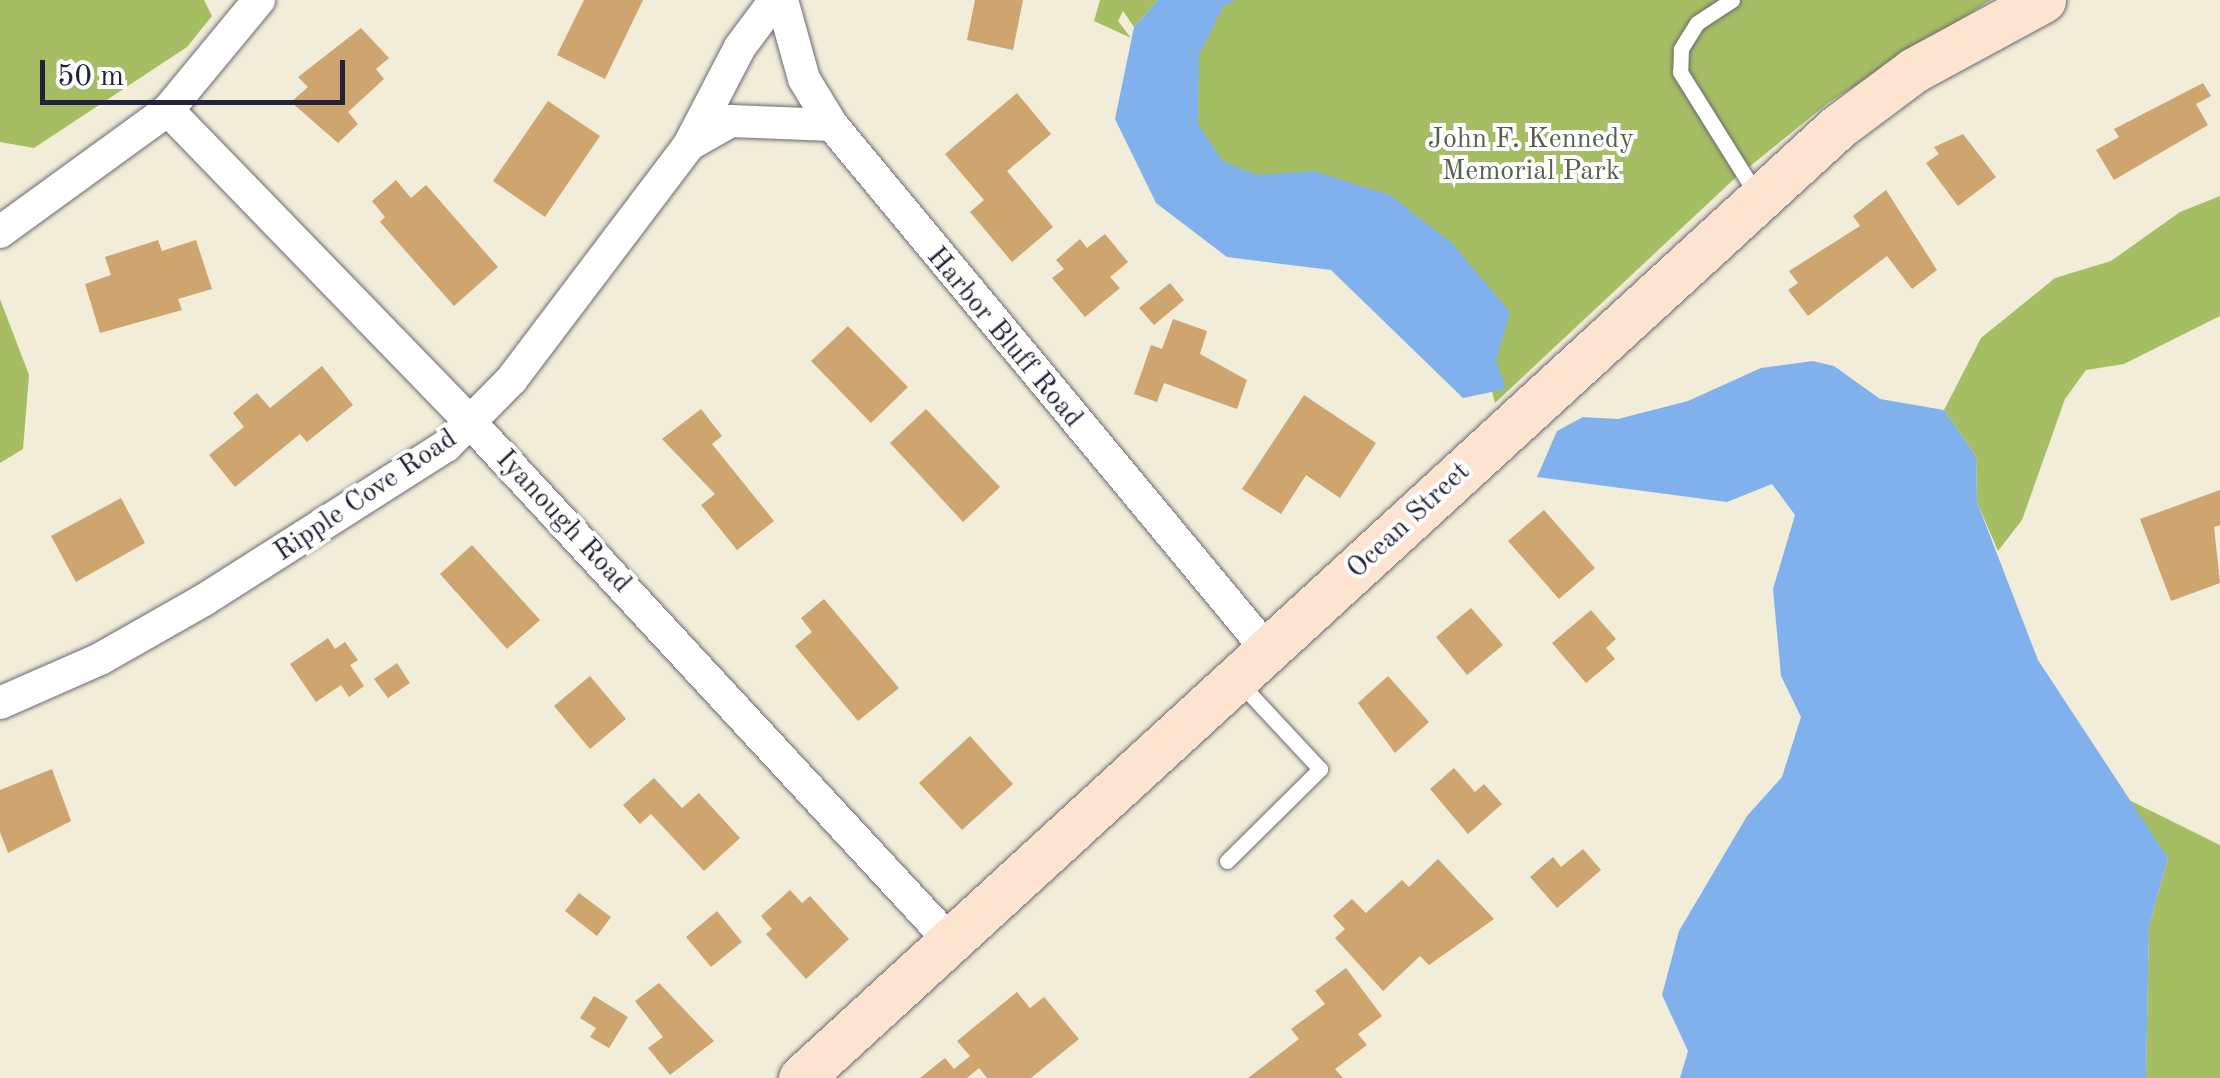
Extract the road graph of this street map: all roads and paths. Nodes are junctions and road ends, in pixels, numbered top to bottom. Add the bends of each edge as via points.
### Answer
1 (258, 0) edge
2 (778, 0) edge
3 (1732, 0) edge
4 (2043, 0) edge
5 (168, 110) junction
6 (832, 125) junction
7 (689, 145) junction
8 (1760, 198) junction
9 (0, 232) edge
10 (471, 423) junction
11 (1252, 665) junction
12 (0, 703) edge
13 (1228, 861) dead end
14 (950, 941) junction
15 (801, 1078) edge

1 - 5 street
2 - 6 street, Harbor Bluff Road via 804,79
2 - 7 street, Ripple Cove Road via 740,47
3 - 8 lane via 1696,23 1681,50 1680,72
4 - 8 main road, Ocean Street via 1914,70
5 - 9 street
5 - 10 street, Iyanough Road
6 - 7 street, Ripple Cove Road via 731,120
6 - 11 street, Harbor Bluff Road
7 - 10 street, Ripple Cove Road
8 - 11 main road, Ocean Street
10 - 12 street, Ripple Cove Road via 412,471 296,546 100,659
10 - 14 street, Iyanough Road
11 - 13 lane via 1320,770
11 - 14 main road, Ocean Street
14 - 15 main road, Ocean Street

